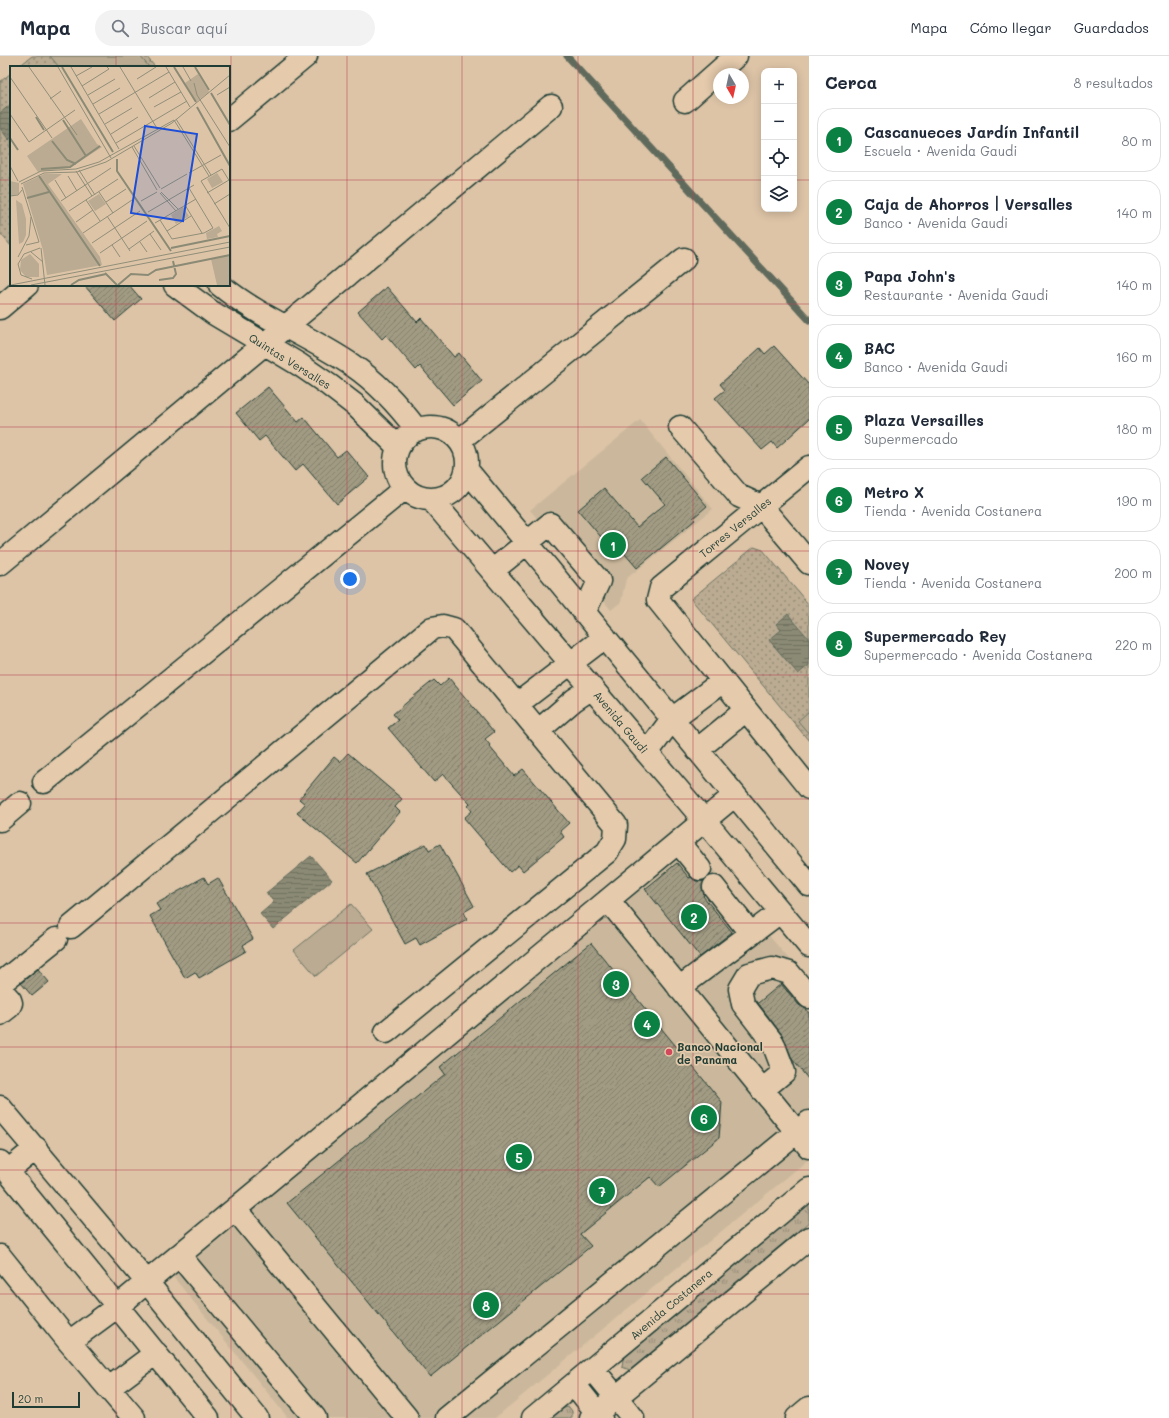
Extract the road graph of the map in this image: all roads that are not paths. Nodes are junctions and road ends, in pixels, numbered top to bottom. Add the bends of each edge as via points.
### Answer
1 (306, 56) edge
2 (736, 56) edge
3 (685, 100) dead end
4 (551, 106) dead end
5 (230, 119) edge
6 (684, 258) dead end
7 (25, 286) edge
8 (176, 286) edge
9 (221, 286) edge
10 (2, 301) edge
11 (285, 327) junction
12 (264, 344) junction
13 (680, 427) dead end
14 (417, 430) junction
15 (460, 440) junction
16 (398, 447) junction
17 (809, 467) edge
18 (463, 478) junction
19 (405, 488) junction
20 (431, 499) junction
21 (761, 506) junction
22 (526, 542) junction
23 (809, 563) edge
24 (0, 564) edge
25 (492, 571) junction
26 (584, 613) junction
27 (604, 637) junction
28 (571, 663) junction
29 (722, 681) junction
30 (592, 688) junction
31 (512, 700) junction
32 (749, 713) junction
33 (672, 719) junction
34 (538, 731) junction
35 (647, 753) junction
36 (700, 753) junction
37 (44, 782) dead end
38 (809, 788) edge
39 (735, 795) junction
40 (20, 803) dead end
41 (0, 820) edge
42 (704, 820) junction
43 (678, 842) junction
44 (700, 869) dead end
45 (809, 885) edge
46 (714, 887) dead end
47 (608, 900) junction
48 (780, 912) junction
49 (750, 934) junction
50 (809, 946) edge
51 (0, 984) edge
52 (679, 988) junction
53 (0, 989) edge
54 (809, 997) edge
55 (0, 1014) edge
56 (386, 1032) dead end
57 (762, 1090) junction
58 (0, 1107) edge
59 (805, 1134) edge
60 (36, 1148) junction
61 (4, 1167) edge
62 (809, 1189) edge
63 (235, 1209) junction
64 (809, 1238) edge
65 (179, 1255) junction
66 (0, 1256) edge
67 (147, 1282) junction
68 (118, 1306) junction
69 (69, 1342) junction
70 (156, 1352) junction
71 (593, 1369) junction
72 (574, 1384) junction
73 (109, 1388) junction
74 (616, 1397) junction
75 (809, 1408) edge
76 (596, 1416) edge
77 (134, 1418) edge
78 (208, 1418) edge
79 (257, 1418) edge
80 (315, 1418) edge
81 (407, 1418) edge
82 (447, 1418) edge
83 (533, 1418) edge
84 (633, 1418) edge
85 (797, 1418) edge

1 - 5 street
2 - 3 street
4 - 11 street
6 - 15 street
7 - 10 street
8 - 12 street, Quintas Versalles via 213,313
9 - 11 street
11 - 12 street
11 - 14 street via 354,366 387,394
12 - 16 street, Quintas Versalles via 329,385 360,410
12 - 24 street
13 - 21 street via 739,496
14 - 15 street via 426,427 440,428
14 - 16 street
15 - 18 street via 467,460
16 - 19 street via 395,468
17 - 21 street, Torres Versalles
18 - 20 street via 452,492
18 - 22 street
19 - 20 street via 417,496
19 - 37 street
20 - 25 street, Avenida Gaudi
21 - 23 street
21 - 29 street, Torres Versalles via 661,588 658,600
22 - 25 street
22 - 26 street
22 - 26 street via 550,524 599,581
25 - 28 street, Avenida Gaudi
26 - 27 street
27 - 28 street
27 - 33 street
28 - 30 street, Avenida Gaudi
28 - 31 street via 546,666
29 - 32 street
29 - 33 street
30 - 34 street
30 - 35 street, Avenida Gaudi
31 - 34 street
31 - 51 street via 454,629 443,626 432,628
32 - 36 street
32 - 38 street
33 - 35 street
33 - 36 street
34 - 56 street via 616,825 615,839 607,852
35 - 42 street, Avenida Gaudi
36 - 39 street
39 - 42 street
39 - 45 street
40 - 41 street
42 - 43 street
42 - 48 street, Avenida Gaudi
43 - 44 street
43 - 47 street
46 - 49 street
47 - 52 street
47 - 63 street
48 - 49 street
48 - 50 street, Avenida Gaudi
49 - 52 street
52 - 57 street
53 - 55 street via 11,1003
54 - 57 street via 789,973 772,968 749,974 740,989 743,1004 773,1043 784,1072
57 - 59 street
58 - 60 street
59 - 82 street
60 - 61 street
60 - 67 street
61 - 68 street
62 - 71 street, Avenida Costanera
63 - 65 street
63 - 81 street
64 - 74 street
65 - 67 street
65 - 80 street
66 - 69 street
67 - 68 street
67 - 79 street
68 - 69 street
68 - 70 street
69 - 73 street
70 - 73 street
70 - 78 street
71 - 72 street, Avenida Costanera
71 - 74 street
72 - 76 street
72 - 83 street, Avenida Costanera
73 - 77 street
74 - 76 street
74 - 84 street
75 - 85 street

